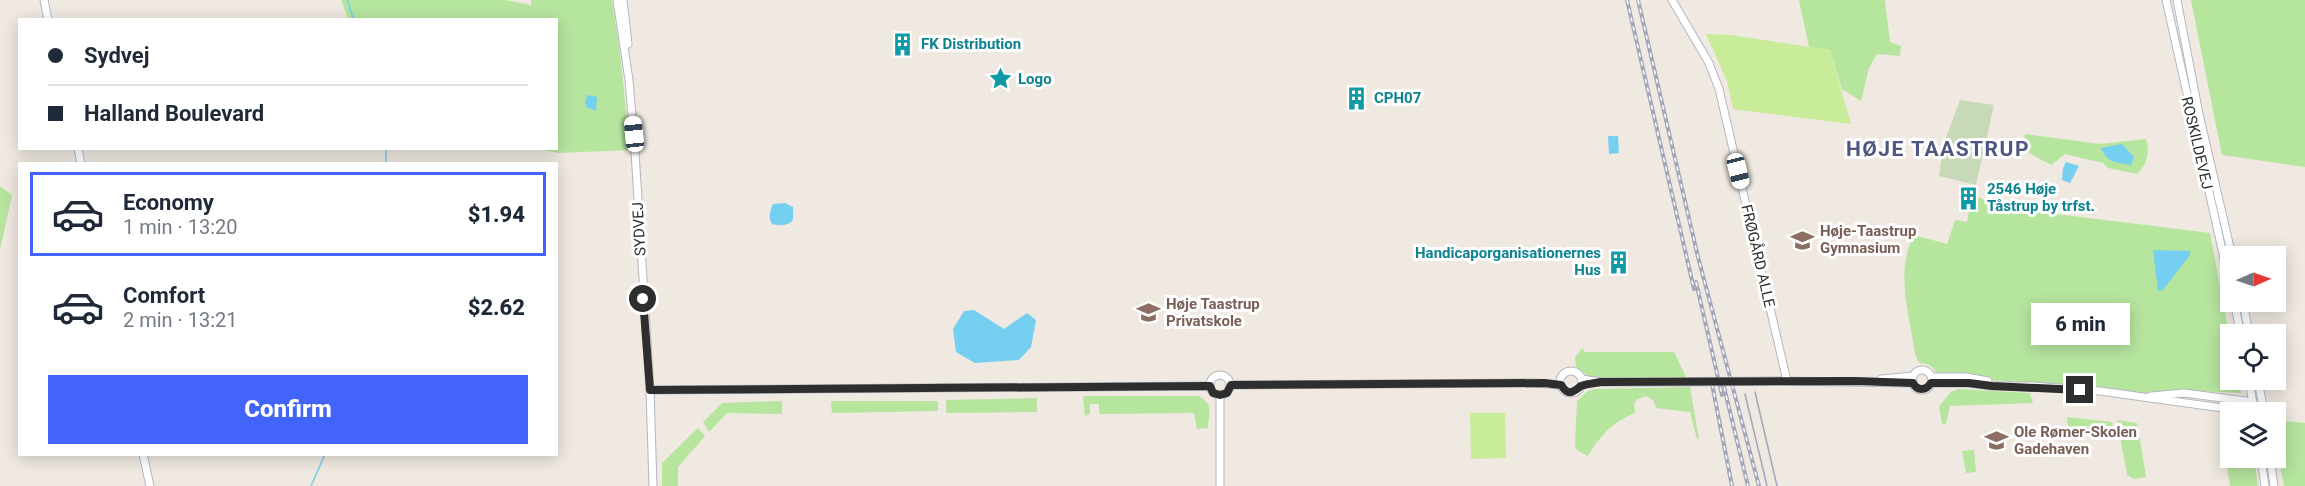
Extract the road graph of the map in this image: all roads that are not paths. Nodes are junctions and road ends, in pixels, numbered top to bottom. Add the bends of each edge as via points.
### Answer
1 (44, 0) edge
2 (617, 0) edge
3 (623, 0) edge
4 (1672, 0) edge
5 (2166, 0) edge
6 (2177, 0) edge
7 (48, 18) edge
8 (629, 80) junction
9 (2221, 246) edge
10 (2230, 246) edge
11 (1913, 380) junction
12 (1931, 380) junction
13 (1787, 381) junction
14 (1582, 382) junction
15 (1561, 383) junction
16 (1231, 385) junction
17 (1210, 386) junction
18 (650, 390) junction
19 (2251, 390) edge
20 (1220, 395) junction
21 (2143, 397) junction
22 (2253, 402) joint
23 (2220, 408) edge
24 (143, 456) edge
25 (2262, 468) edge
26 (2271, 468) edge
27 (150, 486) edge
28 (653, 486) edge
29 (1221, 486) edge
30 (2265, 486) edge
31 (2274, 486) edge

1 - 7 street
2 - 8 street, SYDVEJ
3 - 8 street, SYDVEJ
4 - 13 street, FRØGÅRD ALLE via 1709,63 1719,89
5 - 9 street, ROSKILDEVEJ
6 - 10 street, ROSKILDEVEJ
8 - 18 street, SYDVEJ
11 - 12 street via 1921,389 1927,388
11 - 12 street via 1915,373 1922,370 1928,372
11 - 13 street
12 - 21 street
13 - 14 street, bridge
14 - 15 street via 1571,393
14 - 15 street via 1571,371 1564,374
15 - 16 street
16 - 17 street via 1227,376 1220,374 1212,378
16 - 20 street via 1227,393
17 - 18 street
17 - 20 street via 1213,393
18 - 28 street, SYDVEJ
19 - 22 street
20 - 29 street
21 - 22 street via 2184,393
21 - 23 street
24 - 27 street
25 - 30 street
26 - 31 street

